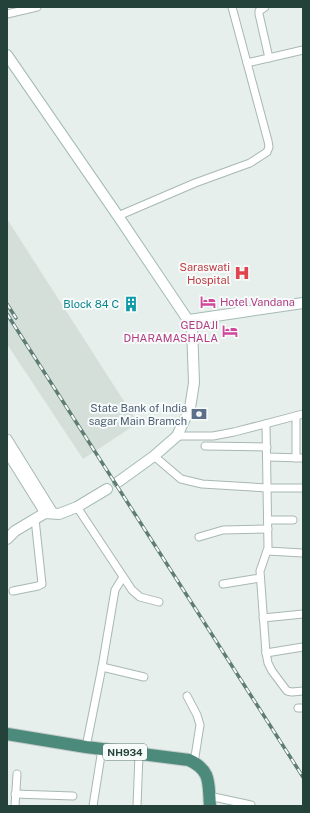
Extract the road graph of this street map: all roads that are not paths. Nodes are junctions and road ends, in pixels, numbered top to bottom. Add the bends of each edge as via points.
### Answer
1 (37, 7) edge
2 (232, 7) edge
3 (265, 7) edge
4 (7, 14) edge
5 (303, 50) edge
6 (7, 55) edge
7 (269, 58) junction
8 (247, 63) junction
9 (118, 216) junction
10 (303, 303) edge
11 (303, 309) edge
12 (191, 323) junction
13 (299, 415) edge
14 (266, 424) junction
15 (177, 436) junction
16 (7, 439) edge
17 (204, 446) dead end
18 (267, 447) junction
19 (7, 452) edge
20 (154, 456) junction
21 (267, 457) junction
22 (299, 458) edge
23 (118, 482) dead end
24 (268, 488) junction
25 (303, 488) edge
26 (107, 489) dead end
27 (77, 507) junction
28 (49, 513) junction
29 (35, 519) junction
30 (268, 520) junction
31 (293, 520) dead end
32 (268, 529) junction
33 (11, 532) edge
34 (199, 537) dead end
35 (7, 539) edge
36 (267, 551) junction
37 (303, 553) edge
38 (123, 577) junction
39 (260, 578) junction
40 (222, 584) dead end
41 (13, 591) dead end
42 (160, 602) dead end
43 (303, 614) edge
44 (263, 618) junction
45 (303, 647) edge
46 (266, 653) junction
47 (102, 667) junction
48 (144, 676) dead end
49 (303, 691) edge
50 (187, 696) dead end
51 (7, 734) edge
52 (86, 747) junction
53 (102, 749) junction
54 (139, 754) junction
55 (194, 763) junction
56 (17, 774) dead end
57 (16, 794) junction
58 (73, 796) dead end
59 (209, 801) edge
60 (251, 805) dead end
61 (15, 806) edge
62 (92, 806) edge
63 (137, 806) edge

1 - 4 street
2 - 8 street
3 - 7 street via 259,14
5 - 7 street
6 - 9 main road
7 - 8 street
8 - 9 street via 268,141 267,152 250,163
9 - 12 main road
10 - 12 main road
11 - 12 main road
12 - 15 main road via 194,383 190,408
13 - 14 street
13 - 22 street
14 - 15 street via 212,436
14 - 18 street
15 - 20 main road
16 - 28 street
17 - 18 street
18 - 21 street
19 - 28 street
20 - 23 main road
20 - 24 street via 181,479 202,484
21 - 22 street
21 - 24 street
24 - 25 street
24 - 30 street
26 - 27 main road
27 - 28 main road via 59,514
27 - 38 street
28 - 29 main road
29 - 33 main road
29 - 41 street via 42,584
30 - 31 street
30 - 32 street
32 - 34 street via 224,530
32 - 36 street
33 - 35 main road
36 - 37 street
36 - 39 street
38 - 42 street via 138,596
38 - 47 street via 115,590
39 - 40 street
39 - 44 street
43 - 44 street
44 - 46 street
45 - 46 street
46 - 49 street via 272,671 287,690
47 - 48 street
47 - 52 street
50 - 55 street via 200,725
51 - 52 highway, NH934
52 - 53 highway, NH934
53 - 54 highway, NH934
53 - 62 street
54 - 55 highway, NH934 via 189,760
54 - 63 street
55 - 59 highway via 204,771 209,782
56 - 57 street
57 - 58 street
57 - 61 street
59 - 60 street

